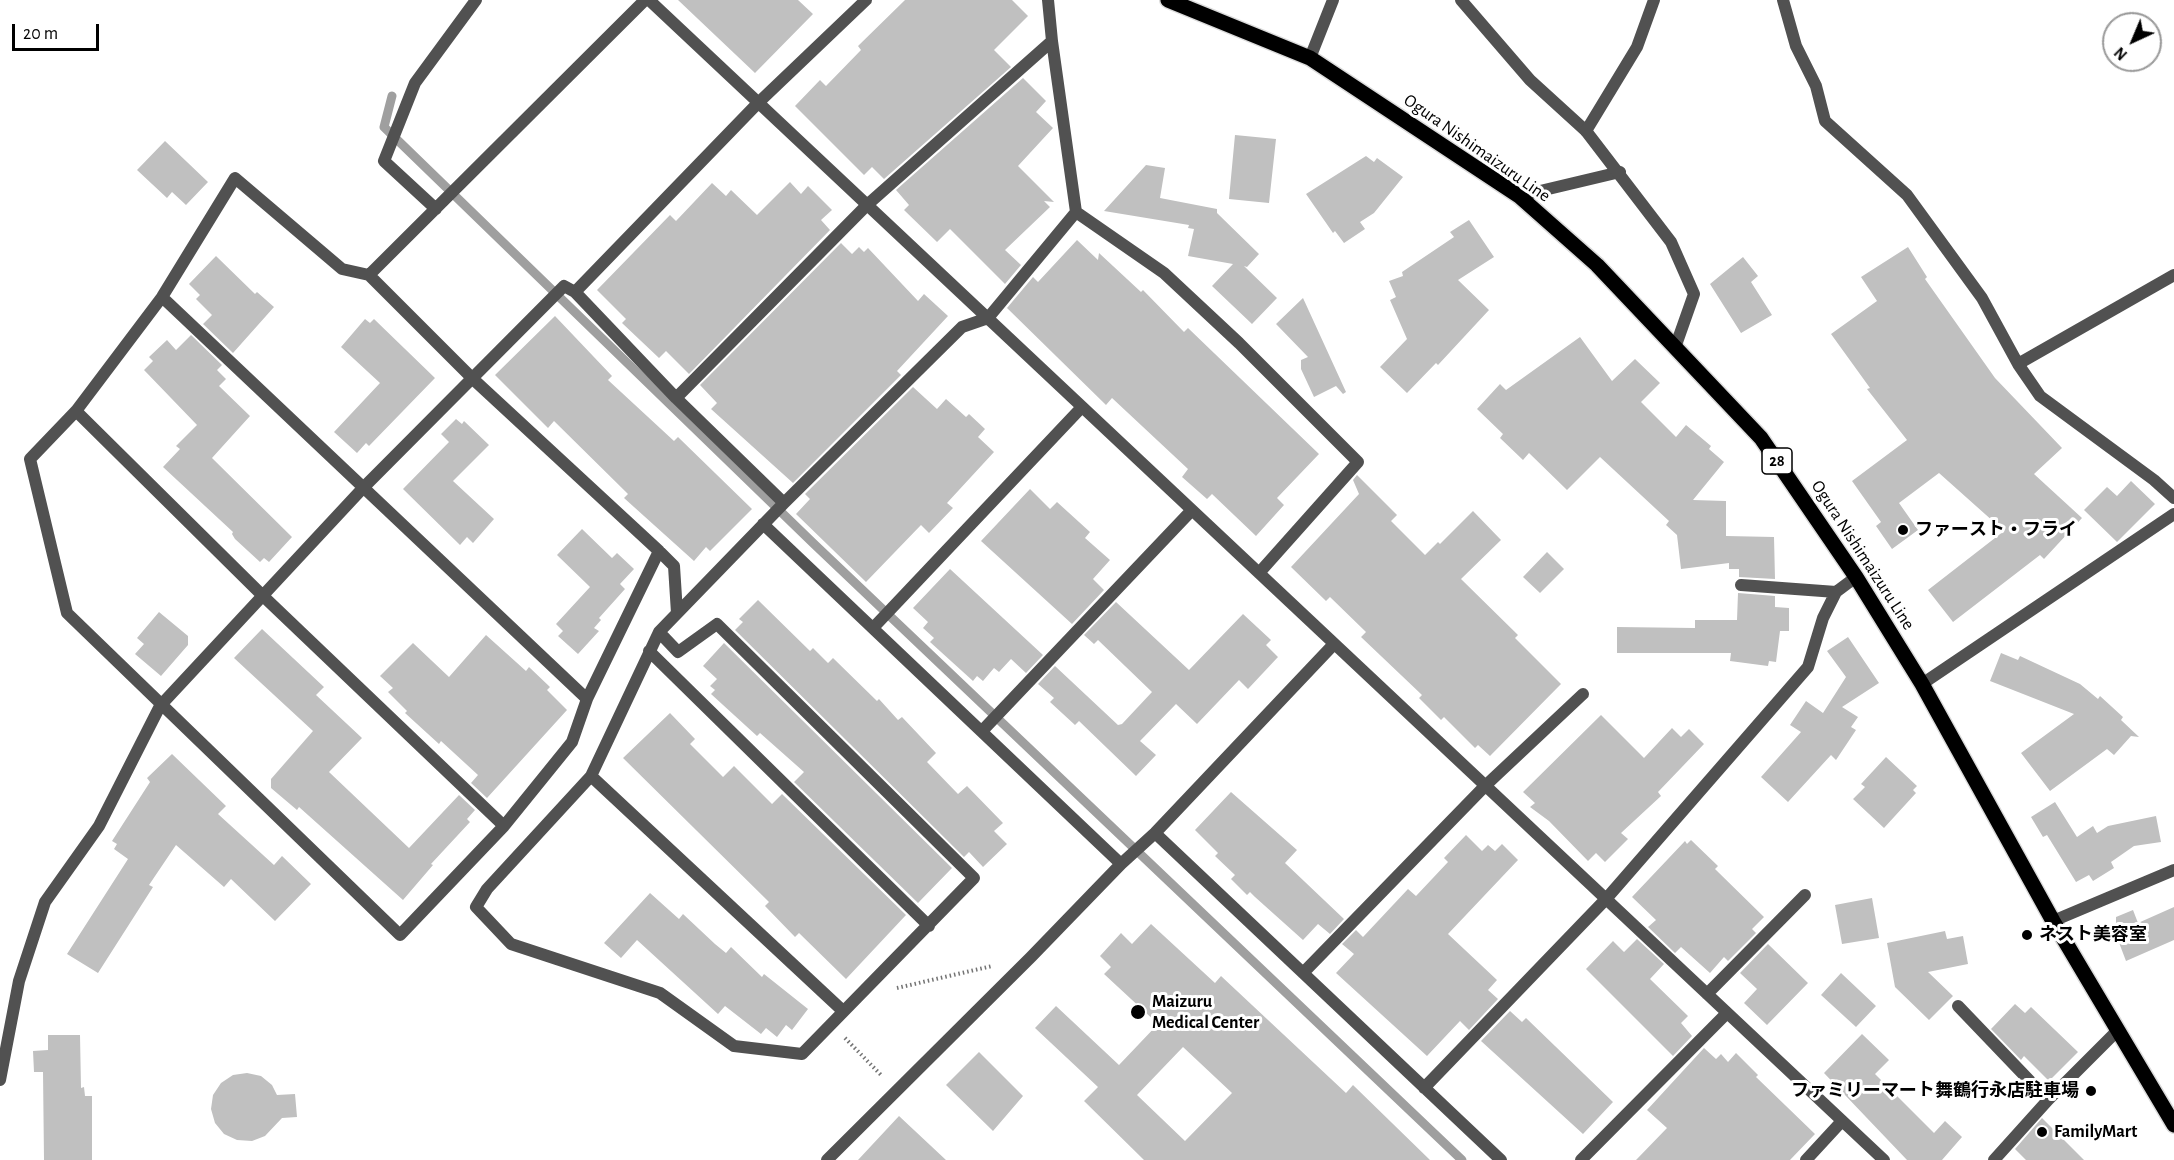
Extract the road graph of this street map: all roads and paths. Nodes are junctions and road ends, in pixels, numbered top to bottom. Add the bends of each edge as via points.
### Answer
1 (476, 0) edge
2 (647, 0) edge
3 (866, 0) edge
4 (1048, 0) edge
5 (1168, 0) edge
6 (1333, 0) edge
7 (1461, 0) edge
8 (1654, 0) edge
9 (1783, 0) edge
10 (1052, 41) junction
11 (1310, 58) junction
12 (758, 103) junction
13 (1587, 131) junction
14 (1620, 172) junction
15 (1519, 196) junction
16 (867, 205) junction
17 (436, 209) junction
18 (1076, 212) junction
19 (2174, 274) edge
20 (369, 275) junction
21 (575, 292) junction
22 (162, 297) junction
23 (988, 318) junction
24 (1676, 345) junction
25 (2018, 364) junction
26 (473, 379) junction
27 (676, 398) junction
28 (1082, 407) junction
29 (76, 411) junction
30 (363, 488) junction
31 (2174, 498) edge
32 (784, 502) junction
33 (1192, 510) junction
34 (2174, 514) edge
35 (763, 524) junction
36 (659, 551) junction
37 (1259, 573) junction
38 (1856, 577) junction
39 (1741, 585) dead end
40 (1836, 592) junction
41 (262, 595) junction
42 (677, 613) junction
43 (873, 628) junction
44 (658, 632) junction
45 (1334, 644) junction
46 (649, 651) junction
47 (1922, 684) junction
48 (1583, 694) dead end
49 (587, 699) junction
50 (160, 706) junction
51 (982, 731) junction
52 (591, 776) junction
53 (1485, 786) junction
54 (504, 826) junction
55 (1155, 833) junction
56 (1121, 864) junction
57 (2174, 870) edge
58 (1805, 896) dead end
59 (1606, 899) junction
60 (2053, 921) junction
61 (929, 926) junction
62 (1032, 957) junction
63 (1303, 973) junction
64 (1707, 994) junction
65 (858, 997) junction
66 (1958, 1006) dead end
67 (843, 1011) junction
68 (1727, 1013) junction
69 (831, 1023) junction
70 (2117, 1031) junction
71 (0, 1080) edge
72 (1424, 1088) junction
73 (897, 1092) junction
74 (2048, 1100) junction
75 (1842, 1121) junction
76 (2174, 1125) edge
77 (827, 1160) edge
78 (1501, 1160) edge
79 (1581, 1160) edge
80 (1806, 1160) edge
81 (1884, 1160) edge
82 (1994, 1160) edge

1 - 17 street via 415,83 384,161
2 - 12 street
2 - 17 street
3 - 12 street
4 - 10 street
5 - 11 main road, Ogura Nishimaizuru Line / 28
6 - 11 street
7 - 13 street via 1530,80
8 - 13 street via 1637,47
9 - 25 street via 1825,121 1907,195 1982,298
10 - 16 street
10 - 18 street
11 - 15 main road, Ogura Nishimaizuru Line / 28
12 - 16 street
12 - 21 street
13 - 14 street
14 - 15 street
14 - 24 street via 1671,242 1694,294
15 - 24 main road, Ogura Nishimaizuru Line / 28 via 1597,265
16 - 23 street
16 - 27 street
17 - 20 street
18 - 23 street
18 - 37 street via 1164,273 1358,462
19 - 25 street
20 - 22 street via 342,269 235,178
20 - 26 street
21 - 26 street via 564,286
21 - 27 street
22 - 29 street
22 - 30 street
23 - 28 street
23 - 32 street via 962,327
24 - 38 main road, Ogura Nishimaizuru Line / 28 via 1761,438
25 - 31 street via 2040,396
26 - 30 street
26 - 36 street
27 - 32 street
28 - 33 street
28 - 43 street
29 - 41 street
29 - 50 street via 30,459 67,613
30 - 41 street
30 - 49 street
32 - 35 street
33 - 37 street
33 - 51 street
34 - 47 street
35 - 42 street
35 - 43 street
36 - 42 street via 674,566
36 - 49 street
37 - 45 street
38 - 40 street
38 - 47 main road, Ogura Nishimaizuru Line / 28
39 - 40 street
40 - 59 street via 1823,618 1808,667
41 - 50 street
41 - 54 street
42 - 44 street
43 - 51 street
44 - 46 street
44 - 61 street via 678,652 717,624 974,878
45 - 53 street
45 - 55 street
46 - 52 street
46 - 61 street
47 - 60 main road, Ogura Nishimaizuru Line / 28
48 - 53 street
49 - 54 street via 572,742
50 - 54 street via 400,935
50 - 71 street via 99,826 45,902 19,981
51 - 56 street
52 - 67 street
52 - 69 street via 487,889 476,907 511,944 660,993 734,1046 802,1054
53 - 59 street
53 - 63 street
55 - 56 street
55 - 63 street
56 - 62 street
57 - 60 street
58 - 64 street
59 - 64 street
59 - 72 street
60 - 70 main road, Ogura Nishimaizuru Line / 28
61 - 65 street
62 - 65 path
62 - 73 street
63 - 72 street
64 - 68 street
65 - 67 street
66 - 74 street
67 - 69 street
68 - 75 street
68 - 79 street
69 - 73 path
70 - 74 street
70 - 76 main road, Ogura Nishimaizuru Line / 28
72 - 78 street
73 - 77 street
74 - 82 street
75 - 80 street
75 - 81 street

